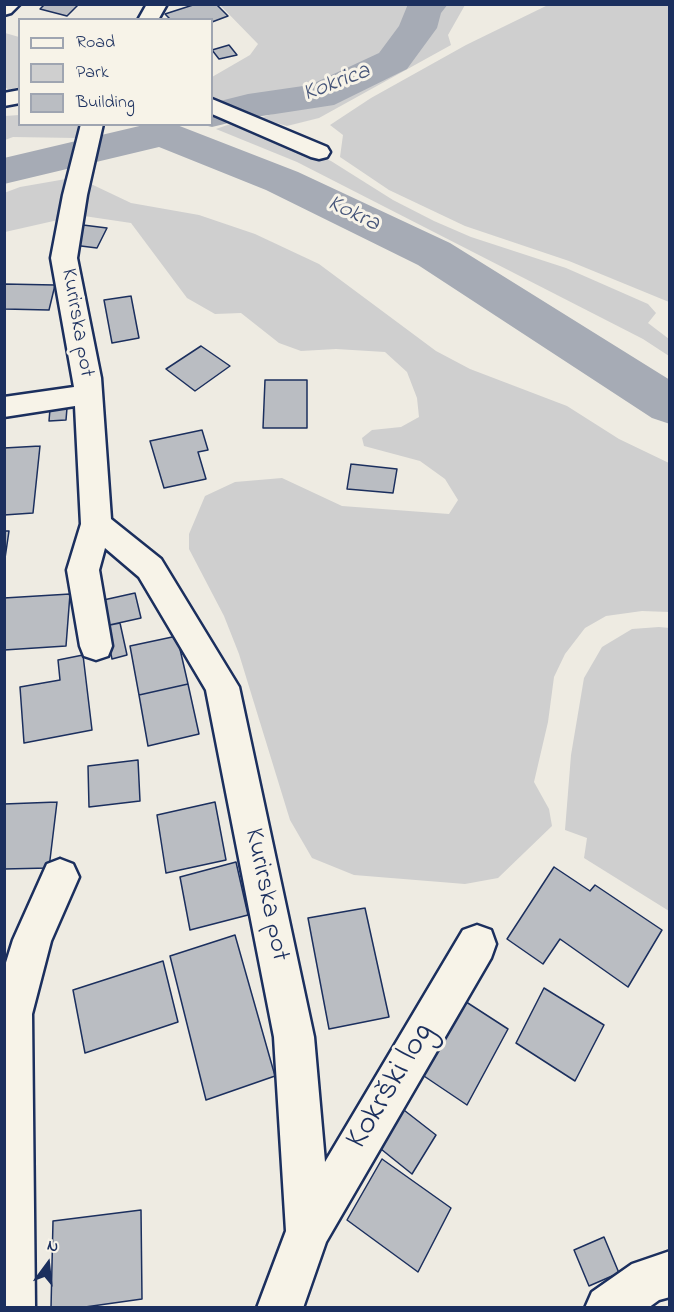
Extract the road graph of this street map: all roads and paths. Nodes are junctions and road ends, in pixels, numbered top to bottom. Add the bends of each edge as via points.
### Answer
1 (10, 4) edge
2 (4, 9) edge
3 (213, 106) edge
4 (92, 126) edge
5 (319, 152) dead end
6 (89, 395) junction
7 (4, 407) edge
8 (96, 524) junction
9 (96, 646) dead end
10 (60, 877) dead end
11 (477, 944) dead end
12 (308, 1231) junction
13 (669, 1274) edge
14 (12, 1308) edge
15 (280, 1308) edge
16 (608, 1308) edge

1 - 2 street
3 - 5 street
4 - 6 street, Kurirska pot via 64,258
6 - 7 street
6 - 8 street, Kurirska pot
8 - 9 street, Kurirska pot via 83,570
8 - 12 street, Kurirska pot via 150,568 222,687 294,1037
10 - 14 street via 32,940 12,1014
11 - 12 street, Kokrški log
12 - 15 street, Kurirska pot
13 - 16 street via 648,1280

